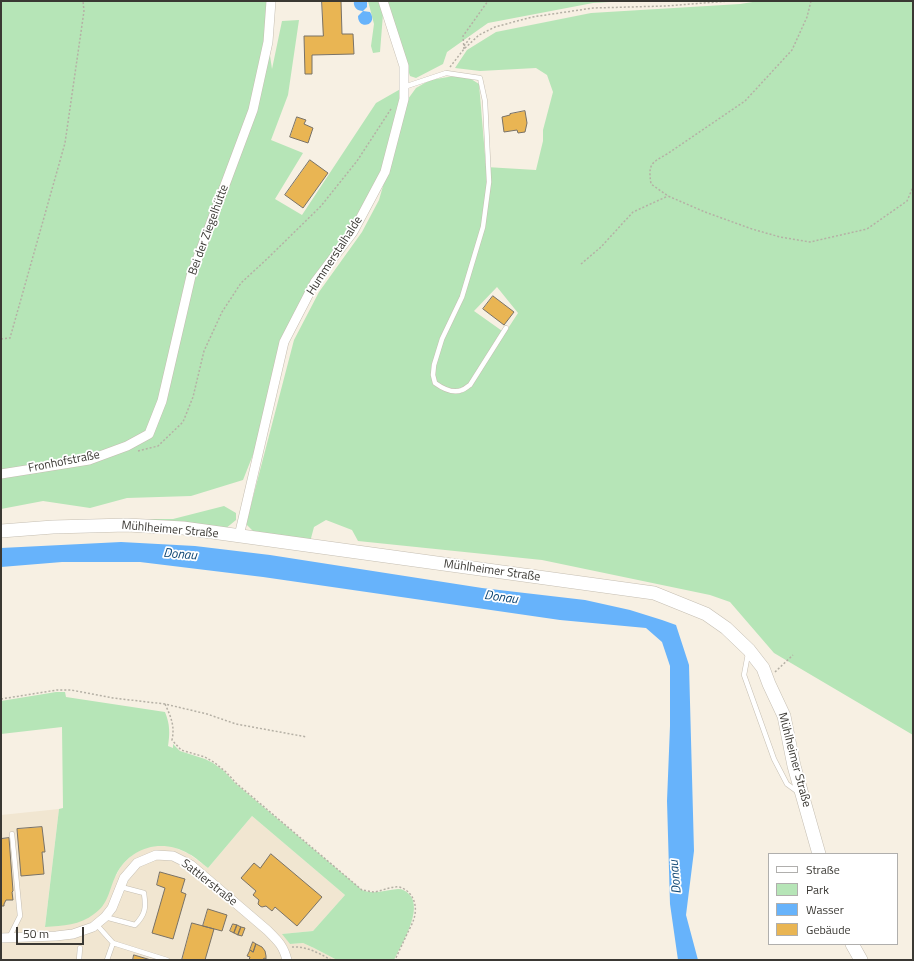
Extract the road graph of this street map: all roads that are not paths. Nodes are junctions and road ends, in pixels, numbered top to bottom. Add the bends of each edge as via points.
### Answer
1 (271, 1) edge
2 (383, 1) edge
3 (404, 87) junction
4 (506, 328) dead end
5 (130, 449) joint
6 (1, 474) edge
7 (1, 531) edge
8 (239, 536) junction
9 (749, 650) junction
10 (803, 796) junction
11 (12, 834) dead end
12 (819, 853) edge
13 (121, 887) junction
14 (105, 917) junction
15 (96, 924) junction
16 (5, 938) edge
17 (113, 943) junction
18 (852, 945) edge
19 (80, 948) dead end
20 (79, 960) edge
21 (107, 960) edge
22 (167, 960) edge
23 (286, 960) edge
24 (860, 960) edge

1 - 5 street, Bei der Ziegelhütte via 268,42 253,110 191,276 162,402 149,434
2 - 3 street, Hummerstalhalde via 404,66
3 - 4 lane via 446,73 480,78 484,101 489,182 483,227 462,297 442,339 434,366 435,383 452,391 461,391 470,385
3 - 8 street, Hummerstalhalde via 404,99 385,172 353,232 315,282 284,342
5 - 6 street, Fronhofstraße via 89,460
7 - 8 main road, Mühlheimer Straße via 127,525 184,528
8 - 9 main road, Mühlheimer Straße via 654,593 706,614 726,628
9 - 10 main road, Mühlheimer Straße via 762,668 784,716
9 - 10 lane via 744,675 774,759 787,784
10 - 12 main road, Mühlheimer Straße
11 - 16 lane via 20,916
13 - 14 street, Sattlerstraße
13 - 14 lane via 144,893 146,905 142,918 135,925
13 - 23 street, Sattlerstraße via 124,878 138,863 156,855 173,856 191,866 267,930 284,949
14 - 15 street, Sattlerstraße
15 - 16 street, Sattlerstraße via 72,934
15 - 17 lane
17 - 21 lane
17 - 22 lane
18 - 24 main road
19 - 20 lane

